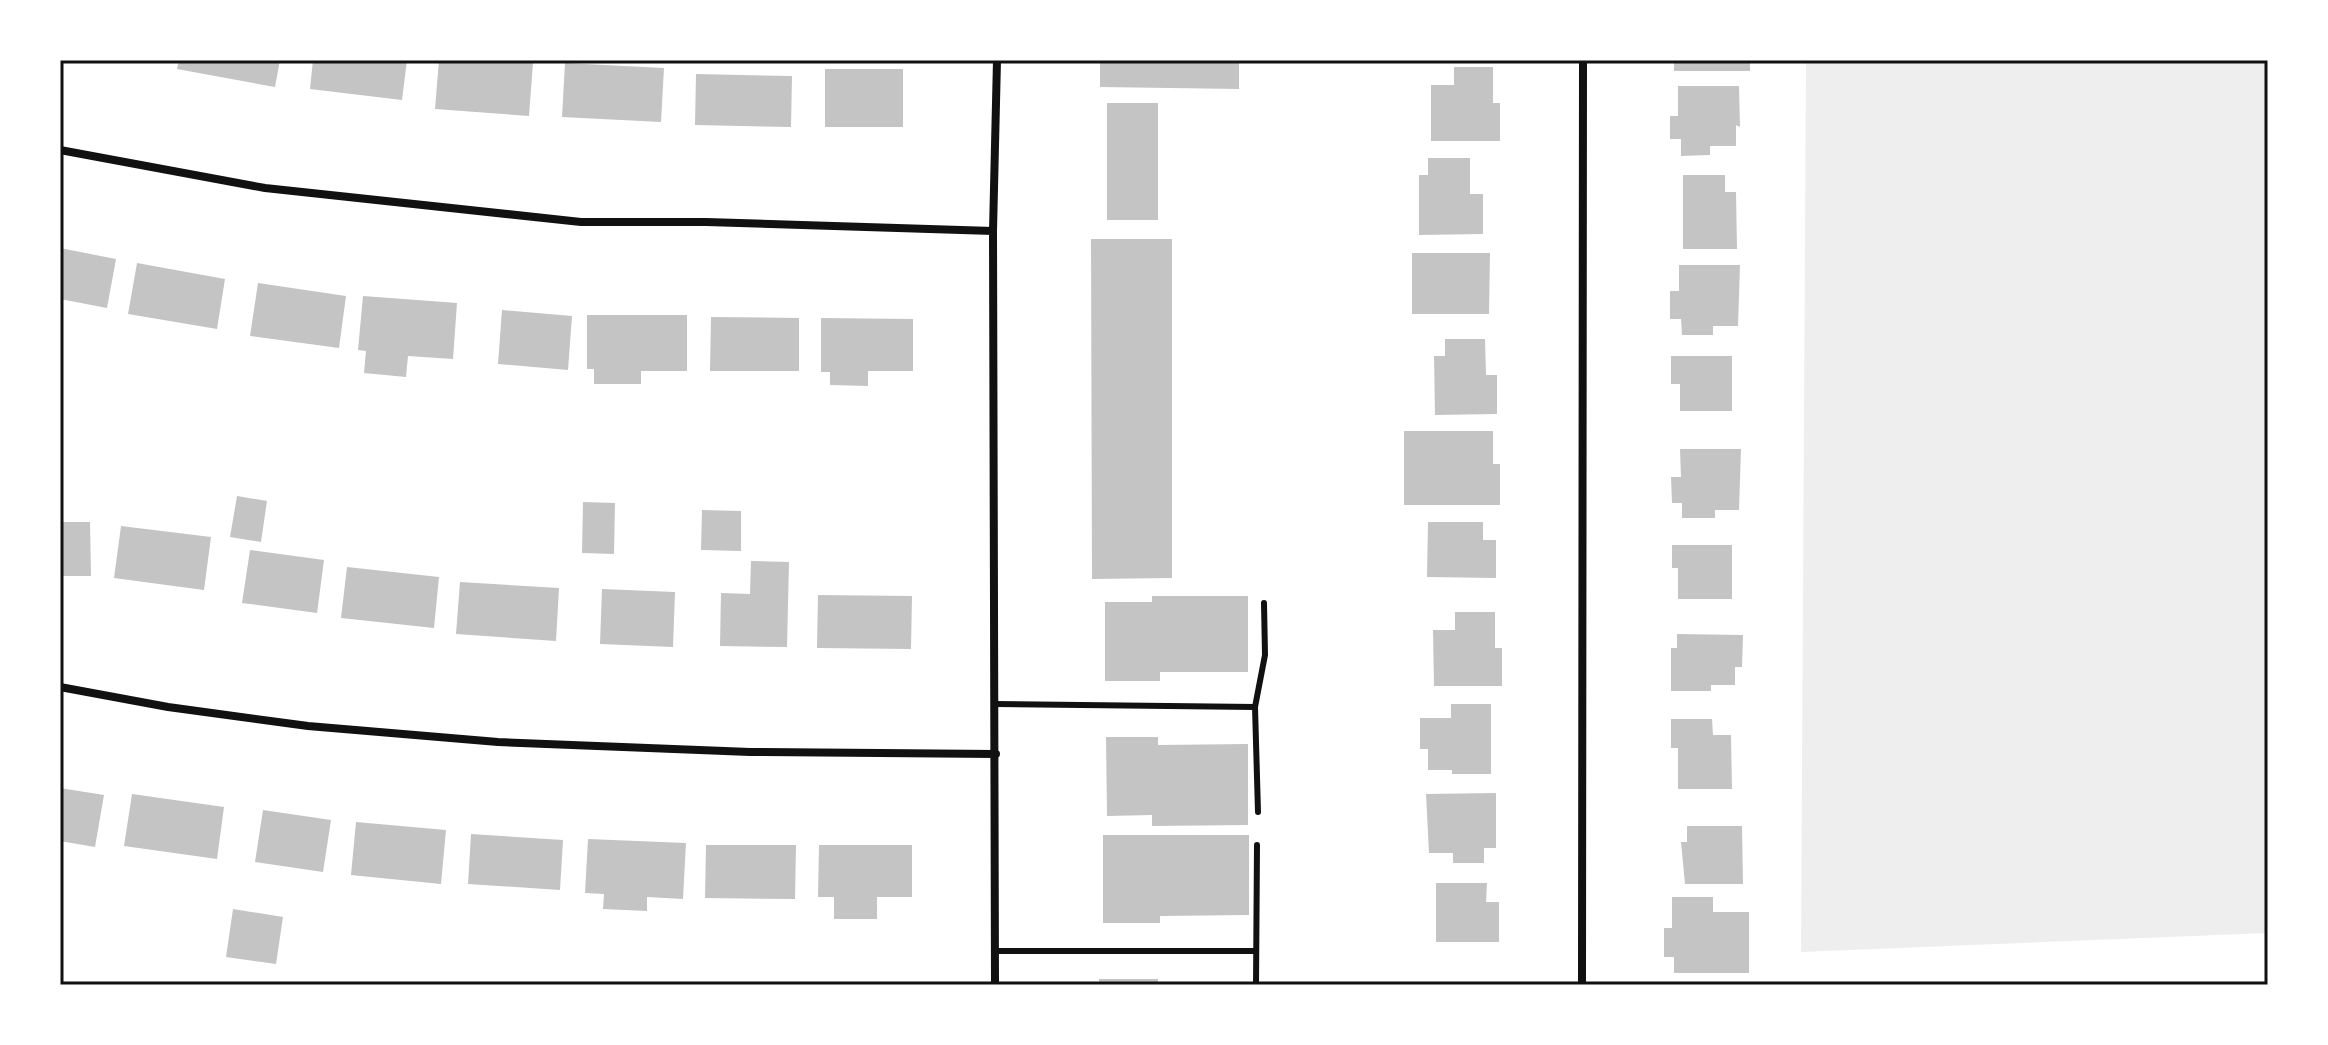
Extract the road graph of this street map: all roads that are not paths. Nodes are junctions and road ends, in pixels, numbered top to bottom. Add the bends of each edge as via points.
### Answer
1 (997, 60) edge
2 (1583, 60) edge
3 (60, 150) edge
4 (993, 231) junction
5 (1264, 603) dead end
6 (60, 687) edge
7 (996, 704) junction
8 (1255, 707) junction
9 (996, 754) junction
10 (1258, 812) dead end
11 (1257, 845) dead end
12 (995, 951) junction
13 (1256, 951) junction
14 (995, 985) edge
15 (1256, 985) edge
16 (1582, 985) edge

1 - 4 street
2 - 16 street
3 - 4 street via 265,188 581,222
4 - 7 street
5 - 8 lane via 1265,655
6 - 9 street via 308,726 498,742
7 - 8 lane
7 - 9 street
8 - 10 lane
9 - 12 street
11 - 13 lane
12 - 13 lane
12 - 14 street
13 - 15 lane

